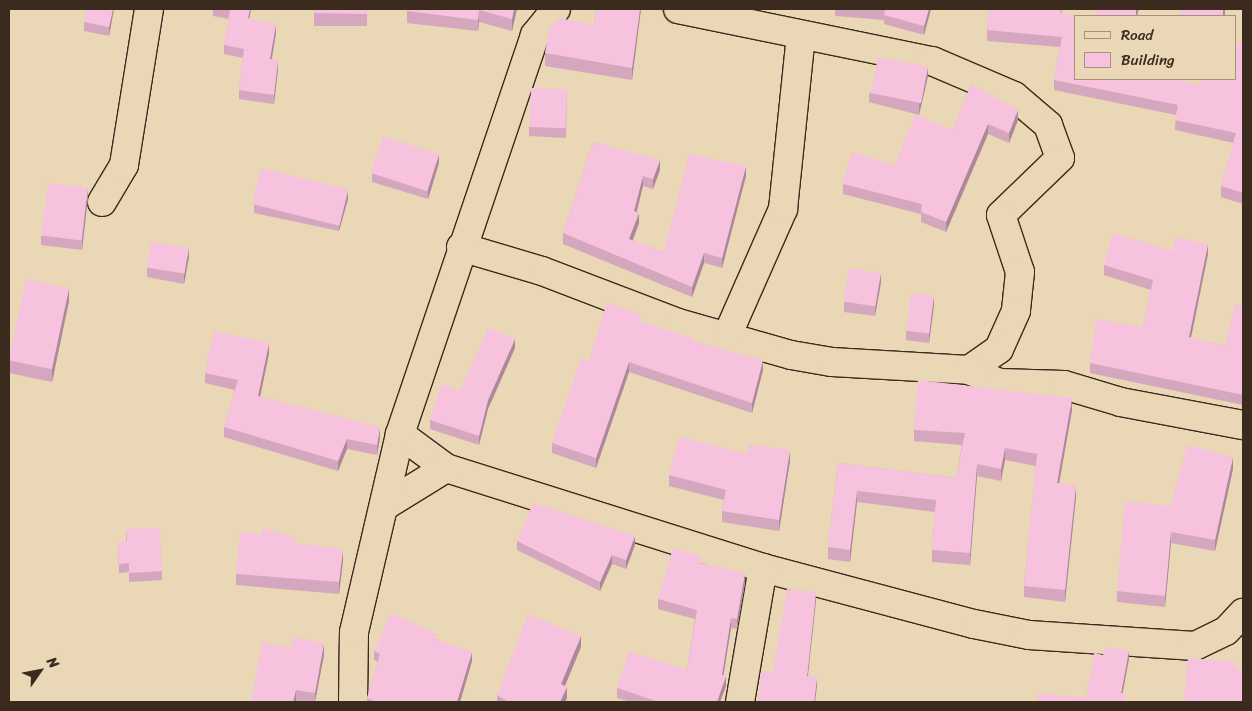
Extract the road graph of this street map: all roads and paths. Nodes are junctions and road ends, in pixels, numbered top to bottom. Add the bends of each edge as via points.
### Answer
1 (149, 9) edge
2 (556, 9) edge
3 (678, 9) edge
4 (801, 36) junction
5 (102, 202) dead end
6 (460, 247) junction
7 (727, 336) junction
8 (969, 370) junction
9 (1243, 425) edge
10 (400, 434) junction
11 (446, 468) junction
12 (386, 505) junction
13 (763, 568) junction
14 (1243, 613) edge
15 (354, 702) edge
16 (740, 702) edge

1 - 5 street via 124,165
2 - 6 street via 535,36
3 - 4 street
4 - 7 street via 783,209
4 - 8 street via 932,61 1014,96 1048,125 1057,139 1060,158 1001,215 1020,272 1016,311 999,349
6 - 7 street
6 - 10 street
7 - 8 street via 832,362
8 - 9 street via 1000,383 1064,385 1121,402
10 - 11 street
10 - 12 street
11 - 12 street
11 - 13 street
12 - 15 street via 354,632
13 - 14 street via 1029,635 1196,646 1226,631
13 - 16 street

